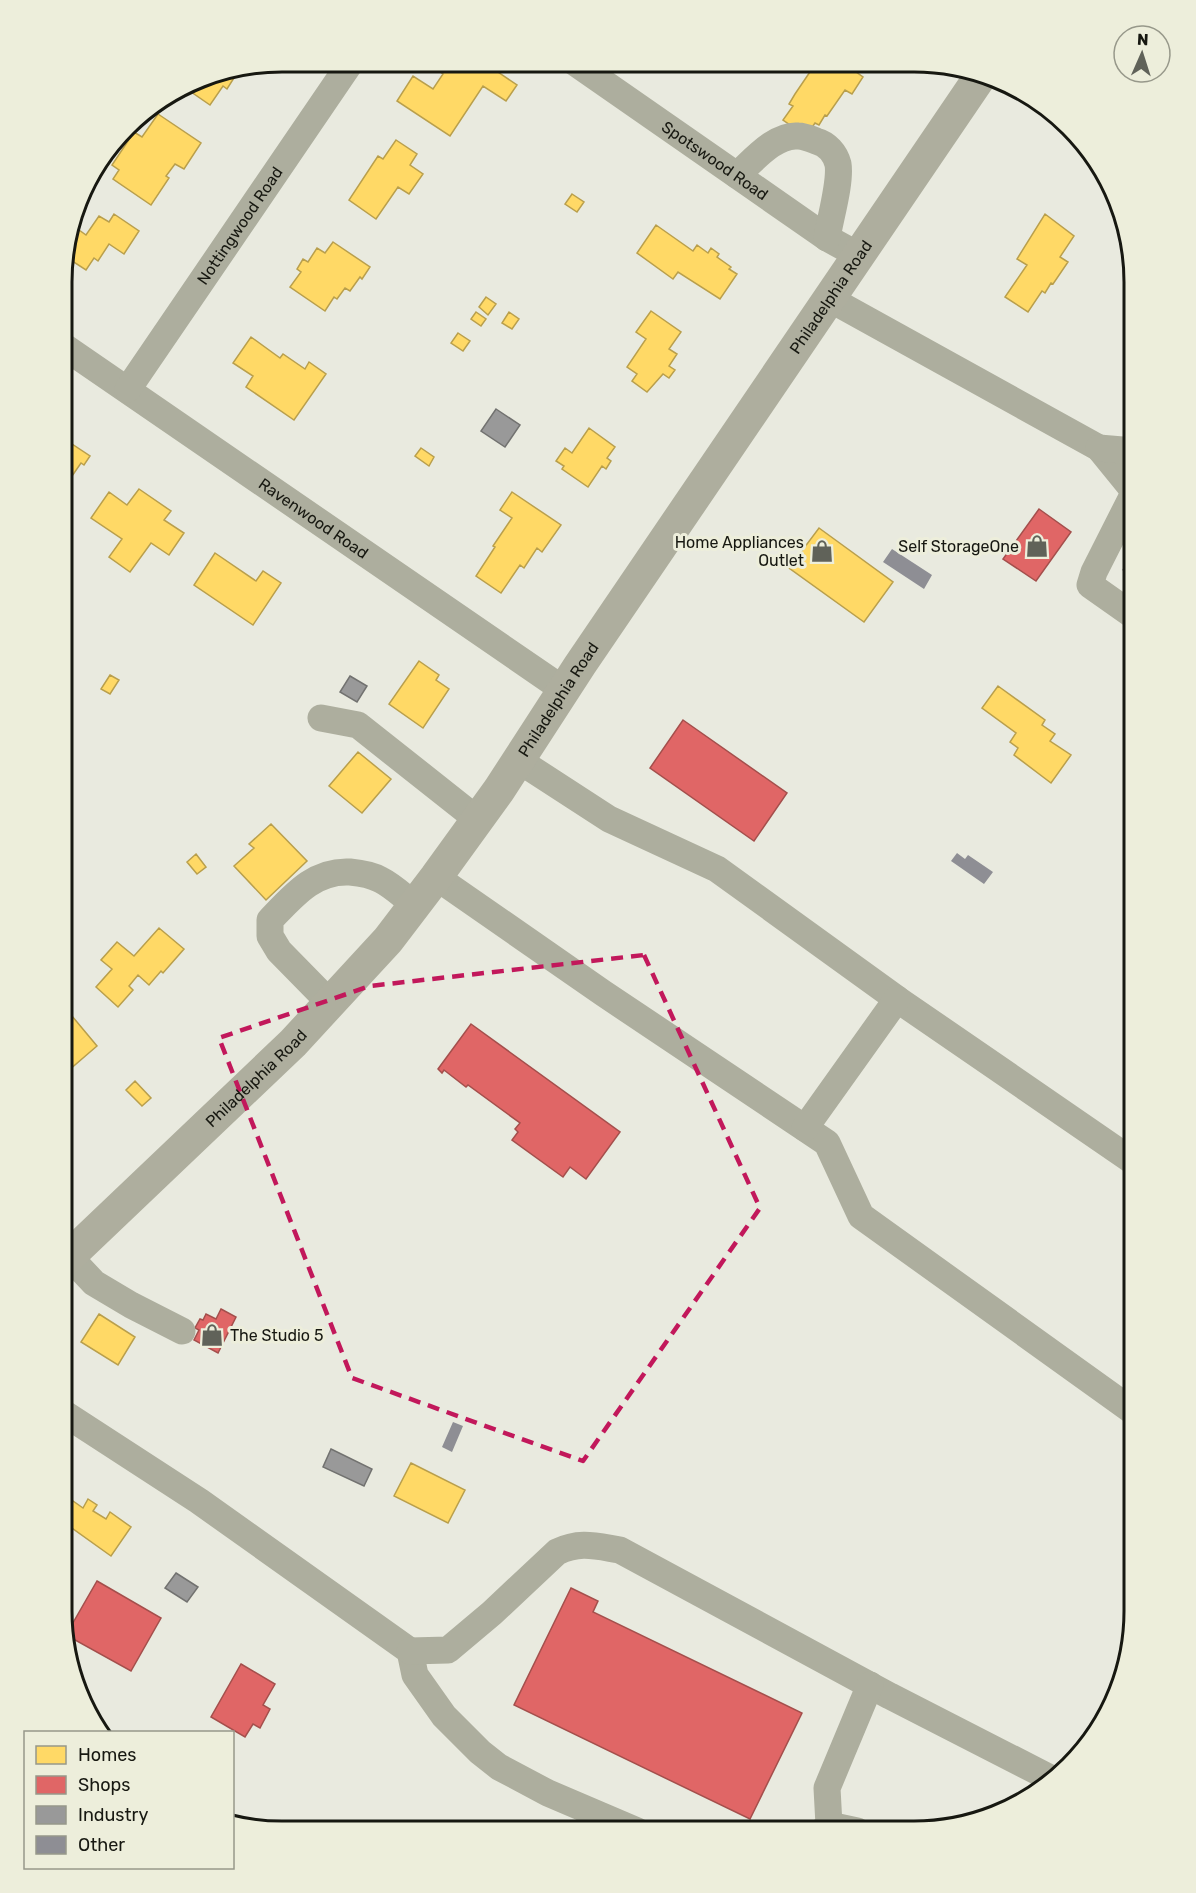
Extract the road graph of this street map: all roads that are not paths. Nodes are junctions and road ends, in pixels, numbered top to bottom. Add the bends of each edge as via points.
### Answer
1 (344, 72) edge
2 (588, 72) edge
3 (977, 82) edge
4 (737, 175) junction
5 (827, 238) junction
6 (858, 255) junction
7 (828, 298) junction
8 (72, 352) edge
9 (128, 389) junction
10 (1099, 448) junction
11 (1124, 450) edge
12 (1124, 479) edge
13 (1124, 512) edge
14 (1124, 609) edge
15 (564, 690) junction
16 (321, 718) dead end
17 (518, 760) junction
18 (478, 820) junction
19 (436, 877) junction
20 (415, 905) junction
21 (897, 999) junction
22 (330, 1003) junction
23 (805, 1128) junction
24 (1124, 1155) edge
25 (72, 1249) edge
26 (72, 1263) edge
27 (182, 1331) dead end
28 (1124, 1405) edge
29 (72, 1418) edge
30 (410, 1651) junction
31 (880, 1690) junction
32 (1045, 1775) edge
33 (614, 1821) edge
34 (826, 1821) edge

1 - 9 street, Nottingwood Road
2 - 4 street, Spotswood Road
3 - 6 main road, Philadelphia Road
4 - 5 street, Spotswood Road
4 - 5 street via 782,138 798,136 820,142 832,151 837,164
5 - 6 street, Spotswood Road
6 - 7 main road, Philadelphia Road
7 - 10 street
7 - 15 main road, Philadelphia Road
8 - 9 street, Ravenwood Road
9 - 15 street, Ravenwood Road
10 - 11 street
10 - 12 street
13 - 14 street via 1090,585
15 - 17 main road, Philadelphia Road
16 - 18 street via 358,725
17 - 18 main road, Philadelphia Road
17 - 21 street via 609,819 717,869
18 - 19 main road, Philadelphia Road
19 - 20 main road, Philadelphia Road
19 - 23 street
20 - 22 main road, Philadelphia Road
20 - 22 street via 381,879 343,872 324,875 298,891 270,920 270,936 279,951
21 - 23 street
21 - 24 street
22 - 25 main road, Philadelphia Road via 293,1043
23 - 28 street via 827,1143 861,1216
26 - 27 street via 94,1283
29 - 30 street via 199,1501
30 - 31 street via 448,1650 557,1552 587,1544 620,1550
30 - 33 street via 415,1675 444,1716 480,1752 499,1767 548,1793
31 - 32 street
31 - 34 street via 827,1788

